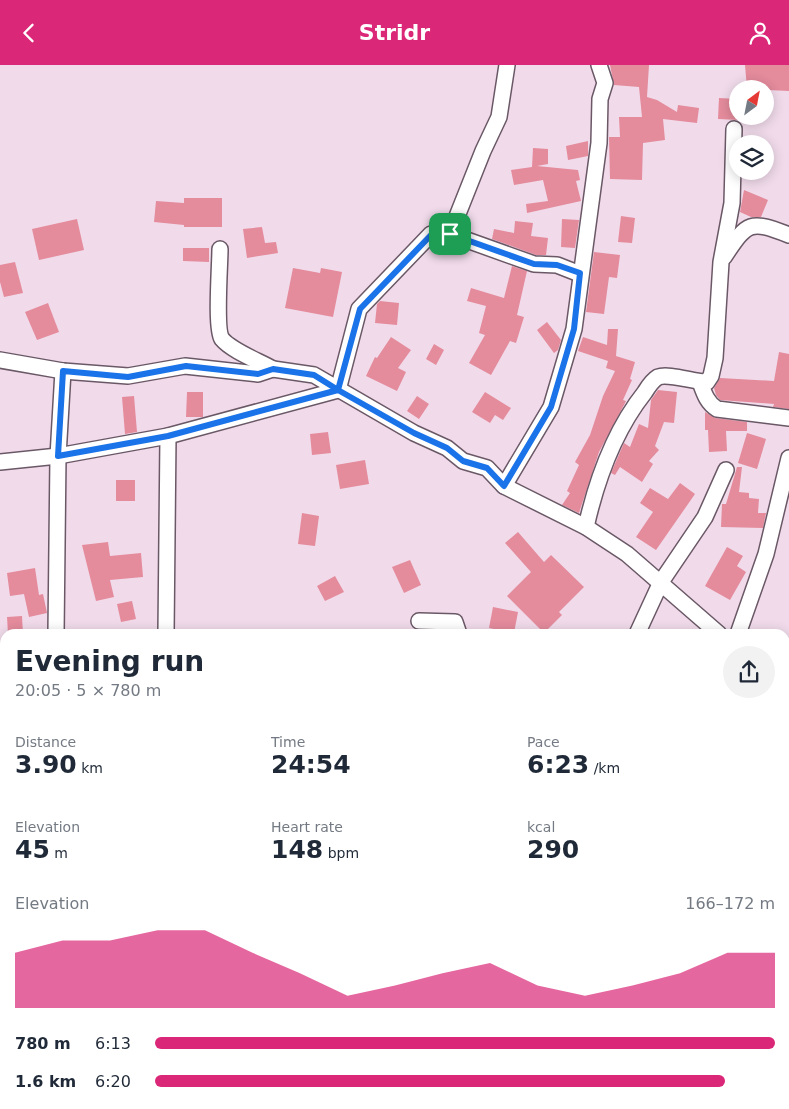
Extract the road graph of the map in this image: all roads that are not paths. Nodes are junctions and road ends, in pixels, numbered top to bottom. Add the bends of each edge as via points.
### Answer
1 (507, 65) edge
2 (599, 65) edge
3 (734, 129) dead end
4 (450, 234) junction
5 (789, 235) edge
6 (220, 249) dead end
7 (721, 262) junction
8 (580, 273) junction
9 (0, 360) edge
10 (273, 369) junction
11 (63, 371) junction
12 (700, 382) junction
13 (338, 390) junction
14 (789, 418) edge
15 (168, 436) junction
16 (58, 456) junction
17 (789, 458) edge
18 (0, 462) edge
19 (726, 470) dead end
20 (504, 486) junction
21 (586, 527) junction
22 (661, 582) junction
23 (419, 621) dead end
24 (56, 629) edge
25 (166, 629) edge
26 (457, 629) edge
27 (639, 629) edge
28 (713, 629) edge
29 (740, 629) edge

1 - 4 street via 499,117
2 - 8 street via 605,83 600,99 592,204
3 - 7 street via 732,203
4 - 8 street via 534,264 557,265
4 - 13 street via 432,234 360,309
5 - 7 street via 760,225 747,228
6 - 10 street via 218,325 221,338
7 - 12 street via 712,376
8 - 20 street via 574,329 551,407
9 - 11 street
10 - 11 street via 258,374 186,366 128,377
10 - 13 street via 314,375
11 - 16 street
12 - 14 street via 711,406 717,409
12 - 21 street via 664,376 657,378 633,406 604,463
13 - 15 street
13 - 20 street via 447,448 463,461 487,468
15 - 16 street
15 - 25 street
16 - 18 street
16 - 24 street
17 - 29 street via 766,554
19 - 22 street via 705,517
20 - 21 street
21 - 22 street
22 - 27 street
22 - 28 street
23 - 26 street via 455,622

